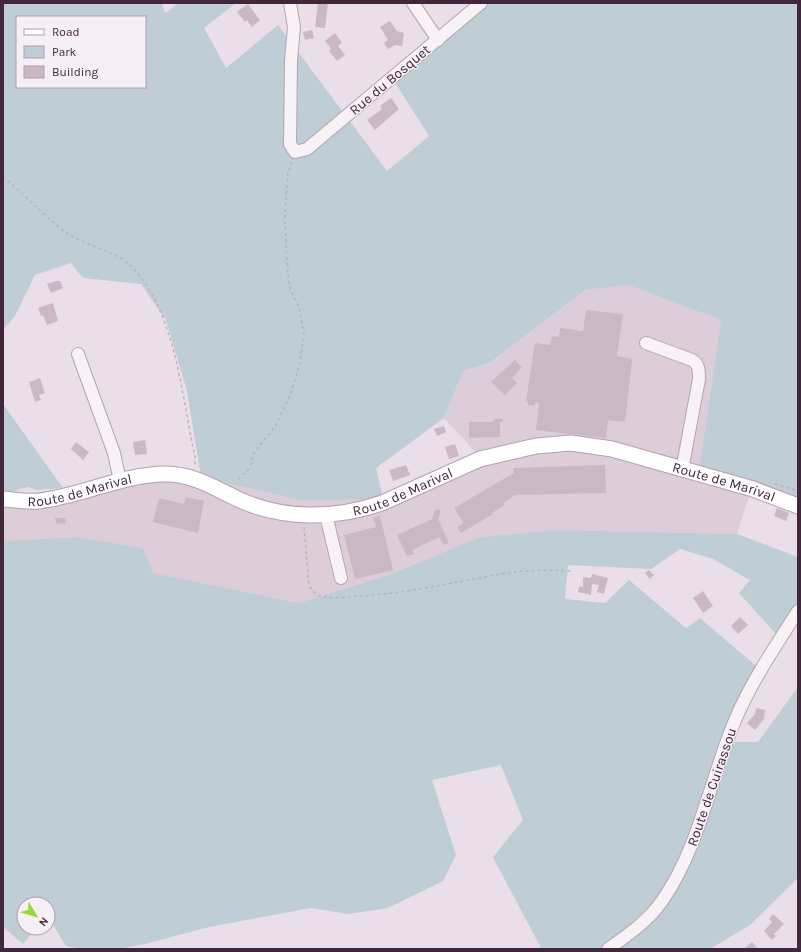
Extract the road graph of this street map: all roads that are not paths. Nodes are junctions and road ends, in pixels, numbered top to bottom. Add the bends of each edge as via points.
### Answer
1 (290, 3) edge
2 (413, 3) edge
3 (481, 3) edge
4 (438, 40) junction
5 (646, 343) dead end
6 (78, 354) dead end
7 (682, 470) junction
8 (120, 481) junction
9 (3, 499) edge
10 (798, 506) edge
11 (326, 515) junction
12 (341, 578) dead end
13 (798, 611) edge
14 (608, 949) edge

1 - 4 street, Rue du Bosquet via 294,27 290,144 296,152 307,149
2 - 4 street
3 - 4 street, Rue du Bosquet
5 - 7 street via 692,360 699,368
6 - 8 street via 114,453
7 - 10 main road, Route de Marival via 753,489
7 - 11 main road, Route de Marival via 600,446 549,444 480,459 382,503 353,512
8 - 9 main road, Route de Marival via 39,501
8 - 11 main road, Route de Marival via 156,474 191,477 273,511
11 - 12 street
13 - 14 street, Route de Cuirassou via 736,717 687,857 662,901 642,924

